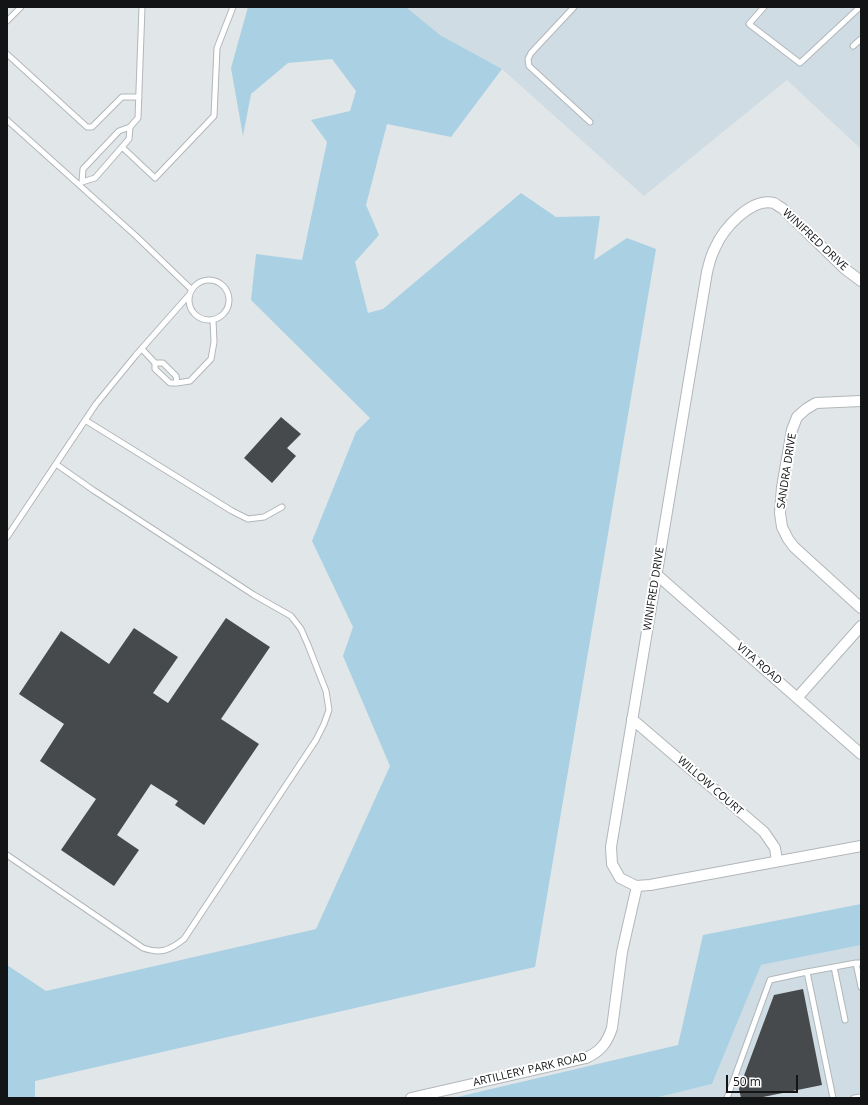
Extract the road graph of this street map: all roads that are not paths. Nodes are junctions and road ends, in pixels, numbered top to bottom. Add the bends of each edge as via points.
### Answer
1 (21, 7) edge
2 (142, 7) edge
3 (233, 7) edge
4 (574, 7) edge
5 (764, 7) edge
6 (860, 7) edge
7 (7, 20) edge
8 (861, 39) edge
9 (853, 46) dead end
10 (7, 55) edge
11 (139, 97) junction
12 (7, 120) edge
13 (590, 122) dead end
14 (130, 127) junction
15 (122, 147) junction
16 (80, 183) junction
17 (861, 281) edge
18 (191, 289) junction
19 (189, 295) junction
20 (213, 320) junction
21 (142, 349) junction
22 (155, 363) junction
23 (177, 383) junction
24 (861, 401) edge
25 (85, 420) junction
26 (56, 464) junction
27 (282, 507) dead end
28 (7, 538) edge
29 (656, 574) junction
30 (861, 608) edge
31 (861, 626) edge
32 (797, 698) junction
33 (632, 718) junction
34 (861, 754) edge
35 (861, 846) edge
36 (7, 855) edge
37 (777, 861) junction
38 (637, 886) junction
39 (859, 963) edge
40 (834, 967) junction
41 (807, 972) junction
42 (861, 987) edge
43 (845, 1020) dead end
44 (861, 1097) edge
45 (411, 1098) edge
46 (727, 1098) edge
47 (833, 1098) edge
48 (854, 1098) edge

1 - 7 lane
2 - 11 lane
3 - 15 lane via 217,48 214,116 155,178
4 - 13 lane via 528,59 529,66
5 - 6 lane via 749,24 800,64
8 - 9 lane
10 - 11 lane via 87,127 92,127 122,97
11 - 14 lane via 138,118
12 - 16 lane
14 - 15 lane via 129,139
14 - 16 lane via 119,131 83,169
15 - 16 lane via 95,178
16 - 18 lane
17 - 29 street, WINIFRED DRIVE via 845,270 782,208 774,204 755,205 745,211 720,238 707,272
18 - 19 lane
18 - 20 lane via 196,283 209,279 222,284 226,289 229,295 228,308
19 - 20 lane via 188,302 194,314 200,318
19 - 21 lane
20 - 23 lane via 214,342 211,359 190,381
21 - 22 lane
21 - 25 lane
22 - 23 lane via 162,363 176,376
22 - 23 lane via 155,369 170,383
24 - 30 street, SANDRA DRIVE via 816,403 797,417 792,430 782,487 780,514 782,527 794,547
25 - 26 lane
25 - 27 lane via 248,519 264,517
26 - 28 lane
26 - 36 lane via 254,595 291,616 301,629 308,645 326,691 329,710 316,740 184,939 166,951 154,952 143,948
29 - 32 street, VITA ROAD
29 - 33 street, WINIFRED DRIVE
31 - 32 street
32 - 34 street, VITA ROAD
33 - 37 street, WILLOW COURT via 764,832 775,848
33 - 38 street, WINIFRED DRIVE via 611,856 612,864 620,878
35 - 37 street
37 - 38 street
38 - 45 street, ARTILLERY PARK ROAD via 622,952 612,1028 609,1037 595,1054
39 - 40 lane
39 - 42 lane
40 - 41 lane
40 - 43 lane
41 - 46 lane via 770,980
41 - 47 lane
44 - 48 lane

